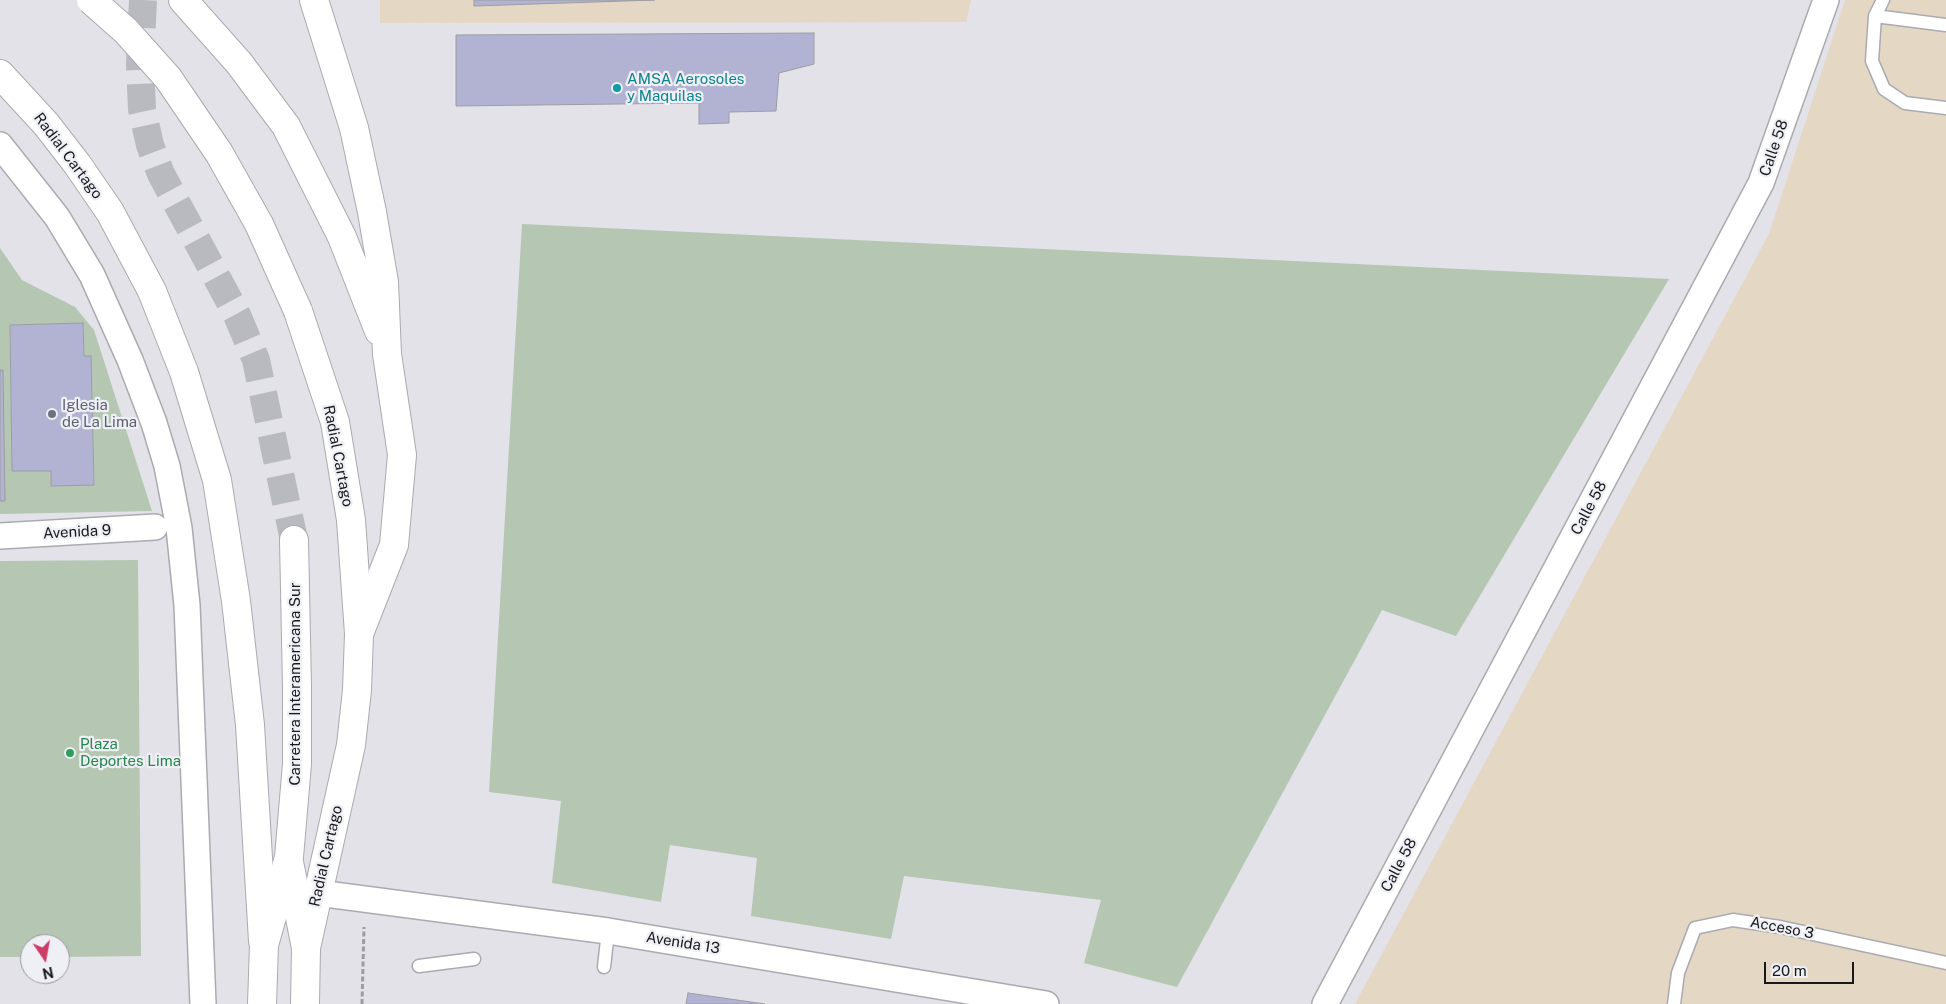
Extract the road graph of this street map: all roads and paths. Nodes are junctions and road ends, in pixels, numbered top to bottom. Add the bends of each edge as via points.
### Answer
1 (91, 0) edge
2 (183, 0) edge
3 (314, 0) edge
4 (1826, 0) edge
5 (1883, 0) edge
6 (1875, 16) junction
7 (1946, 25) edge
8 (4, 78) edge
9 (1946, 108) edge
10 (0, 145) edge
11 (388, 354) junction
12 (155, 527) dead end
13 (0, 536) edge
14 (294, 540) tunnel mouth
15 (359, 634) junction
16 (289, 857) junction
17 (318, 893) junction
18 (365, 899) junction
19 (608, 931) junction
20 (264, 945) junction
21 (306, 948) junction
22 (474, 959) dead end
23 (1946, 963) edge
24 (418, 966) dead end
25 (604, 967) dead end
26 (203, 1004) edge
27 (262, 1004) edge
28 (305, 1004) edge
29 (362, 1004) edge
30 (1046, 1004) edge
31 (1325, 1004) edge
32 (1674, 1004) edge

1 - 15 main road, Radial Cartago, bridge via 126,31 168,78 219,153 259,224 298,310 335,422 351,520
2 - 11 main road via 239,63 286,126 342,238
3 - 11 main road via 358,147 384,282
4 - 31 street, Calle 58 via 1761,183
5 - 6 lane
6 - 7 lane
6 - 9 lane via 1872,61 1884,90 1905,103
8 - 20 main road, Radial Cartago via 46,124 99,196 152,291 184,372 217,480 236,601 250,725
10 - 26 street via 57,217 92,275 130,360 167,466 179,528 187,605
11 - 15 main road via 402,455 394,545
12 - 13 street, Avenida 9
14 - 16 main road, Carretera Interamericana Sur via 297,764
15 - 17 main road, Radial Cartago via 351,745
16 - 20 main road, Carretera Interamericana Sur
16 - 21 main road, Carretera Interamericana Sur
17 - 18 street, Avenida 13
17 - 21 main road, Radial Cartago
18 - 19 street, Avenida 13
18 - 29 path
19 - 25 lane
19 - 30 street, Avenida 13
20 - 27 main road
21 - 28 main road
22 - 24 lane
23 - 32 lane, Acceso 3 via 1780,927 1732,920 1695,928 1678,973

